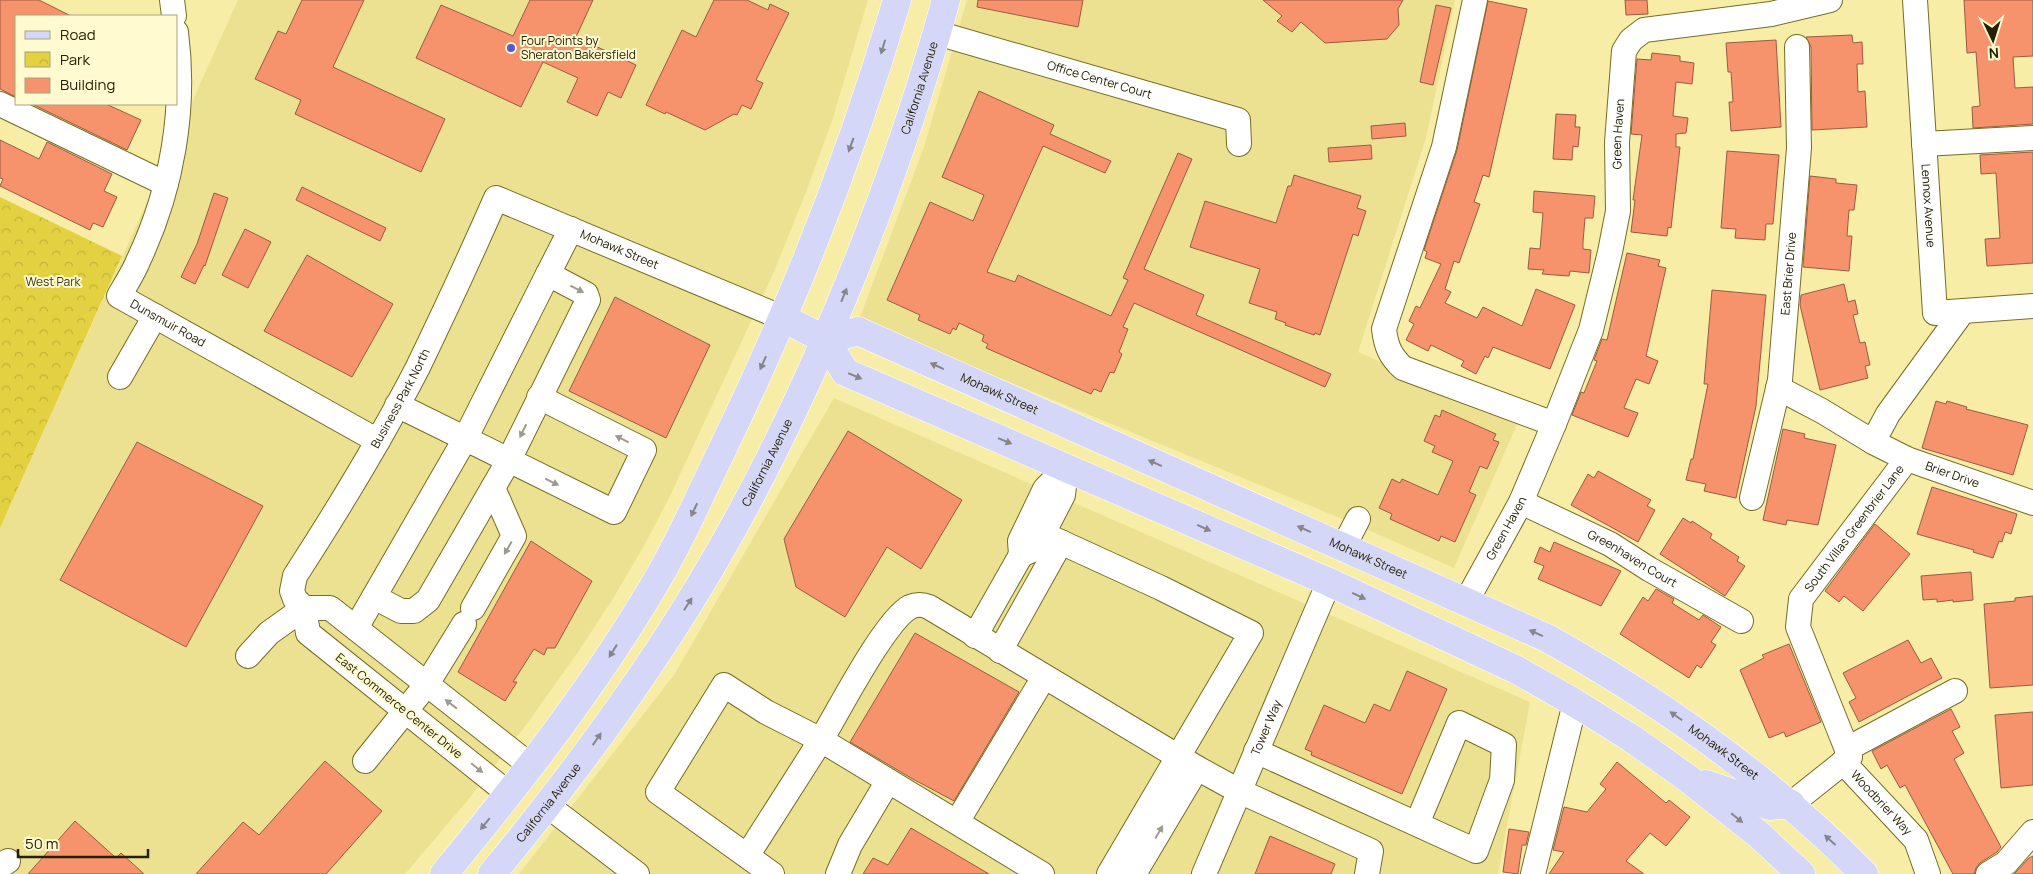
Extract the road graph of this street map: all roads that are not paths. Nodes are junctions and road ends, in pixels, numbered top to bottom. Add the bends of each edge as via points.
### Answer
1 (172, 0) edge
2 (897, 0) edge
3 (925, 0) edge
4 (946, 0) edge
5 (1475, 0) edge
6 (1830, 0) edge
7 (1915, 0) edge
8 (1795, 4) edge
9 (174, 15) edge
10 (937, 33) junction
11 (1797, 47) dead end
12 (178, 70) edge
13 (0, 104) edge
14 (178, 104) edge
15 (178, 105) edge
16 (2033, 138) edge
17 (1239, 144) dead end
18 (1924, 144) junction
19 (166, 184) junction
20 (496, 198) joint
21 (571, 229) junction
22 (548, 274) junction
23 (2033, 306) edge
24 (1963, 311) junction
25 (155, 316) junction
26 (783, 318) junction
27 (826, 340) junction
28 (120, 377) dead end
29 (1778, 388) junction
30 (539, 397) junction
31 (397, 406) junction
32 (1554, 424) junction
33 (465, 439) junction
34 (378, 441) junction
35 (1873, 442) junction
36 (1907, 459) junction
37 (509, 460) junction
38 (1066, 468) junction
39 (493, 488) junction
40 (1752, 498) dead end
41 (1520, 502) junction
42 (2033, 503) edge
43 (1358, 519) dead end
44 (1052, 538) junction
45 (1234, 541) junction
46 (1344, 546) junction
47 (1021, 555) junction
48 (1412, 578) junction
49 (1329, 582) junction
50 (374, 597) junction
51 (298, 600) junction
52 (1466, 602) junction
53 (1741, 621) dead end
54 (356, 628) junction
55 (975, 636) junction
56 (1000, 651) junction
57 (248, 656) dead end
58 (1044, 677) junction
59 (426, 684) junction
60 (1955, 691) dead end
61 (1575, 703) junction
62 (405, 711) junction
63 (821, 740) junction
64 (1256, 751) junction
65 (1845, 756) junction
66 (365, 761) dead end
67 (1187, 762) junction
68 (531, 766) junction
69 (1686, 776) junction
70 (888, 781) junction
71 (1239, 791) junction
72 (509, 794) junction
73 (1791, 804) junction
74 (548, 806) junction
75 (957, 822) junction
76 (1417, 824) junction
77 (2033, 832) edge
78 (747, 856) junction
79 (444, 874) edge
80 (492, 874) edge
81 (637, 874) edge
82 (772, 874) edge
83 (838, 874) edge
84 (1042, 874) edge
85 (1109, 874) edge
86 (1134, 874) edge
87 (1204, 874) edge
88 (1367, 874) edge
89 (1533, 874) edge
90 (1801, 874) edge
91 (1864, 874) edge
92 (1928, 874) edge
93 (1988, 874) edge

1 - 9 street
2 -> 26 main road via 867,99 813,247
3 - 10 main road via 927,17
4 - 10 main road, California Avenue
5 - 32 street via 1444,147 1384,329 1386,345 1403,368
6 - 8 street, Green Haven
7 - 18 street, Lennox Avenue
8 - 32 street, Green Haven via 1757,16 1644,30 1631,40 1624,51 1617,142 1618,211 1591,330
10 - 17 street, Office Center Court via 1238,120
27 -> 10 main road, California Avenue via 876,215
11 - 29 street, East Brier Drive via 1799,148
12 - 14 street, Dunsmuir Road
13 - 19 street
15 - 19 street, Dunsmuir Road
16 - 18 street
18 - 24 street, Lennox Avenue via 1935,313
19 - 25 street, Dunsmuir Road via 139,261 119,296
20 - 21 street, Mohawk Street
20 - 31 street, Business Park North via 449,303
21 - 22 street
21 - 26 street, Mohawk Street
22 -> 30 street via 588,297
22 - 33 street
23 - 24 street, Lennox Avenue
24 - 35 street via 1888,414
25 - 28 street
25 - 34 street, Dunsmuir Road
26 - 27 main road, Mohawk Street
26 -> 68 main road via 685,528 660,574 608,658
27 -> 38 main road via 845,372
46 -> 27 main road, Mohawk Street via 858,331
74 -> 27 main road, California Avenue via 626,698 698,588 778,445
29 - 35 street, Brier Drive
29 - 40 street, East Brier Drive
30 -> 37 street
37 -> 30 street via 614,512 644,450
31 - 33 street
31 - 34 street, Business Park North
32 - 41 street, Green Haven
33 - 37 street
33 - 50 street
34 - 51 street, Business Park North via 295,576
35 - 36 street, Brier Drive
36 - 42 street, Brier Drive
36 - 65 street, South Villas Greenbrier Lane via 1801,599 1798,627
37 - 39 street
38 - 44 street
38 -> 45 main road
38 - 47 street via 1045,489 1020,541
39 - 50 street via 428,600 414,611 401,611
39 -> 59 street via 514,536
41 - 52 street, Green Haven
41 - 53 street, Greenhaven Court via 1610,544
43 - 46 street
44 - 47 street
44 - 56 street
44 - 67 street via 1251,633
45 - 46 main road via 1320,556 1330,555
45 - 49 main road
46 - 48 main road, Mohawk Street
47 - 55 street
48 - 49 main road via 1358,573 1344,574
48 - 52 main road, Mohawk Street
49 -> 61 main road via 1517,670
49 - 64 street, Tower Way
50 - 54 street
51 - 54 street via 330,608
51 - 57 street
51 - 62 street, East Commerce Center Drive via 308,633
73 -> 52 main road, Mohawk Street via 1716,744 1606,671 1547,638
54 - 59 street
55 - 56 street
55 - 63 street via 923,604 911,606 882,636
56 - 58 street
58 - 67 street
58 - 75 street
59 - 62 street
68 -> 59 street
60 - 65 street
61 - 69 main road
61 - 89 street
62 - 66 street
62 -> 72 street, East Commerce Center Drive
63 - 70 street
63 - 78 street
63 - 78 street via 766,712 724,685 658,792
64 - 71 street, Tower Way
64 - 76 street
65 - 73 street
65 - 92 street, Woodbrier Way via 1916,840
67 - 71 street
67 - 85 street
86 -> 67 street
68 - 72 main road
69 - 73 main road via 1770,806
69 -> 90 main road via 1758,834
70 - 75 street
70 - 83 street via 850,845
71 - 87 street, Tower Way
71 - 88 street via 1371,851
72 -> 79 main road
91 -> 73 main road, Mohawk Street
74 - 80 main road, California Avenue
74 - 81 street
75 - 84 street
76 - 76 street via 1476,851 1502,780 1504,745 1459,723
77 - 93 street via 2006,863
78 - 82 street

